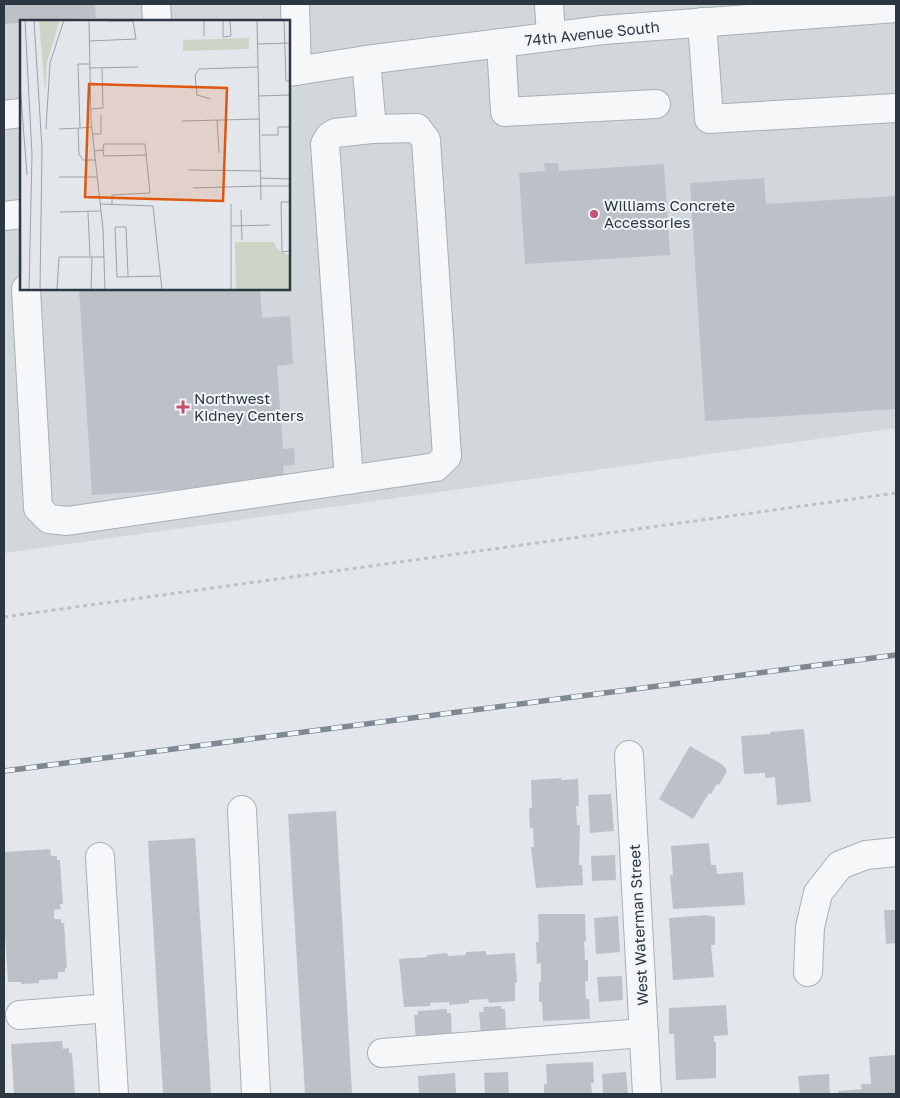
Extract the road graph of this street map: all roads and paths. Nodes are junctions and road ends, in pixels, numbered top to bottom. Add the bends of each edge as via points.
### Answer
1 (156, 4) edge
2 (295, 4) edge
3 (549, 4) edge
4 (896, 8) edge
5 (811, 9) edge
6 (157, 20) edge
7 (702, 22) junction
8 (551, 36) junction
9 (501, 43) junction
10 (366, 60) junction
11 (293, 71) edge
12 (656, 104) dead end
13 (896, 108) edge
14 (20, 113) edge
15 (4, 115) edge
16 (372, 129) junction
17 (20, 214) edge
18 (4, 216) edge
19 (26, 290) edge
20 (349, 480) junction
21 (896, 493) edge
22 (4, 617) edge
23 (629, 755) dead end
24 (242, 810) dead end
25 (896, 852) edge
26 (100, 857) dead end
27 (808, 972) dead end
28 (109, 1008) junction
29 (20, 1015) dead end
30 (644, 1033) junction
31 (382, 1053) dead end
32 (114, 1094) edge
33 (256, 1094) edge
34 (647, 1094) edge

1 - 6 street
2 - 11 street
3 - 8 street
4 - 5 street, 74th Avenue South
5 - 7 street, 74th Avenue South
7 - 8 street, 74th Avenue South
7 - 13 street via 709,119
8 - 9 street, 74th Avenue South
9 - 10 street, 74th Avenue South
9 - 12 street via 505,112
10 - 11 street, 74th Avenue South
10 - 16 street
14 - 15 street
16 - 20 street via 335,133 325,144
16 - 20 street via 417,128 426,140 446,456 436,467
17 - 18 street
19 - 20 street via 38,508 49,518 67,521
21 - 22 path
23 - 30 street, West Waterman Street
24 - 33 street
25 - 27 street via 866,855 840,865 818,893 810,927
26 - 28 street
28 - 29 street
28 - 32 street
30 - 31 street
30 - 34 street, West Waterman Street

